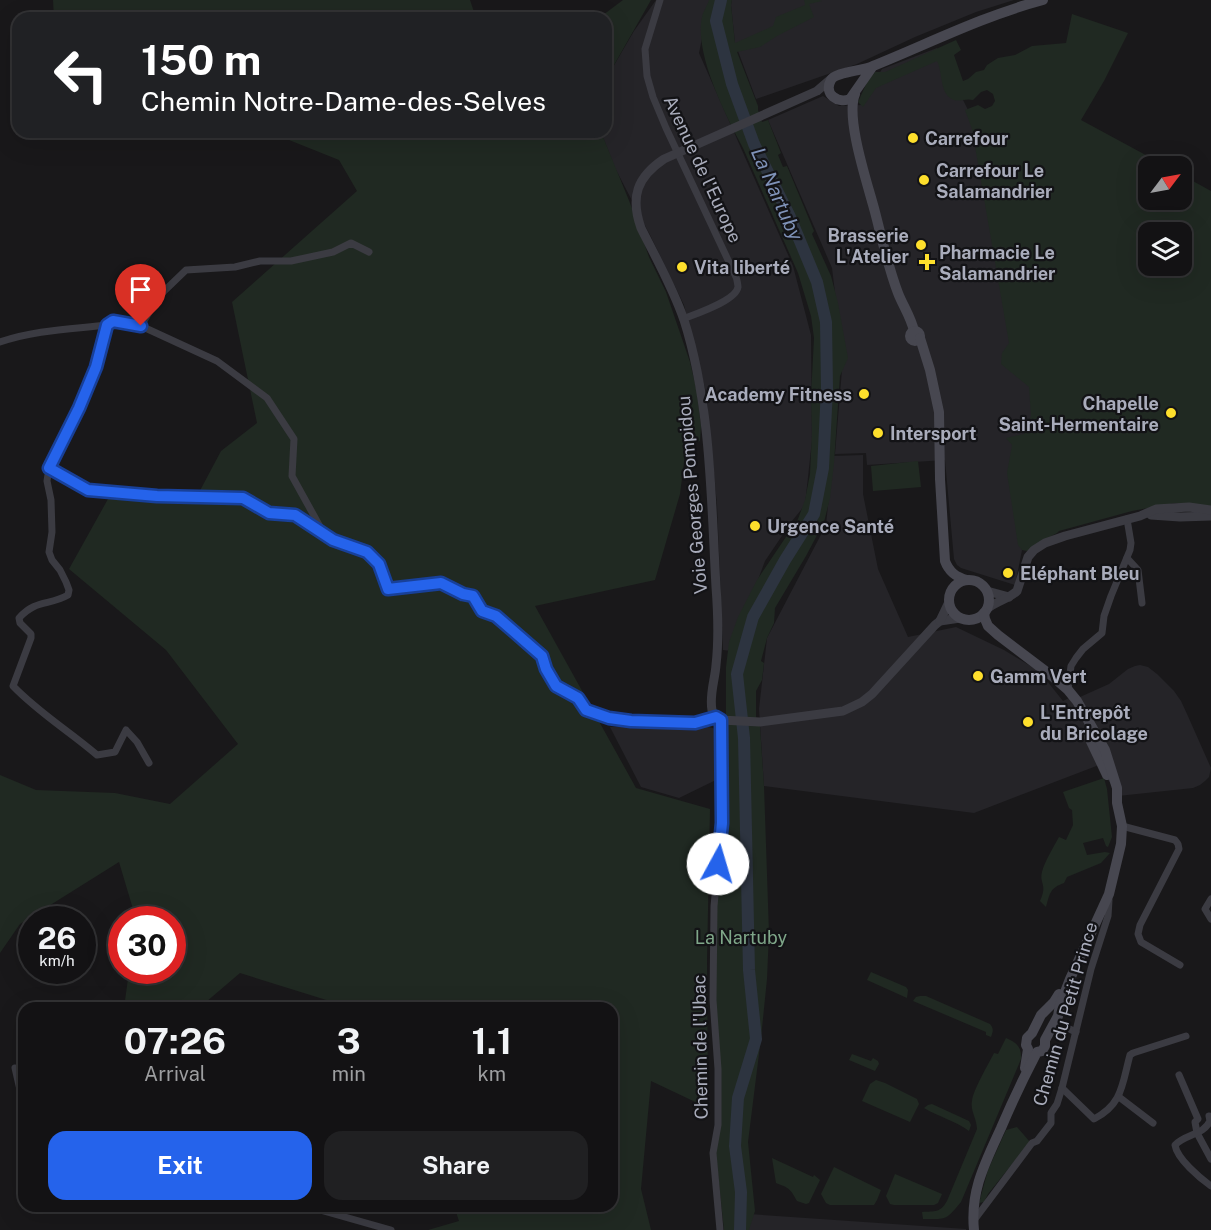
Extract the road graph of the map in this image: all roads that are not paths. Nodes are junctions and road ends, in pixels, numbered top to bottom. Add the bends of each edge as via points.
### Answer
1 (660, 0) edge
2 (1043, 0) edge
3 (873, 66) junction
4 (846, 74) junction
5 (832, 78) junction
6 (817, 91) junction
7 (856, 92) junction
8 (836, 99) junction
9 (854, 127) junction
10 (677, 153) junction
11 (369, 252) dead end
12 (683, 319) junction
13 (107, 325) junction
14 (141, 326) junction
15 (0, 342) edge
16 (49, 468) junction
17 (1211, 510) edge
18 (1140, 516) junction
19 (1211, 516) edge
20 (1127, 519) junction
21 (324, 534) junction
22 (1127, 558) junction
23 (967, 580) junction
24 (987, 591) junction
25 (1009, 597) junction
26 (949, 602) junction
27 (1142, 603) dead end
28 (986, 611) junction
29 (964, 619) junction
30 (940, 621) junction
31 (1005, 642) junction
32 (1045, 670) junction
33 (1068, 690) junction
34 (721, 720) junction
35 (1090, 731) junction
36 (149, 763) dead end
37 (1122, 826) junction
38 (1109, 894) junction
39 (1211, 898) edge
40 (1211, 920) edge
41 (1180, 964) dead end
42 (1070, 979) junction
43 (1048, 1008) junction
44 (1058, 1016) junction
45 (1065, 1028) junction
46 (1076, 1032) junction
47 (1032, 1034) junction
48 (1048, 1035) junction
49 (1186, 1036) dead end
50 (1033, 1051) junction
51 (15, 1068) dead end
52 (1179, 1075) dead end
53 (18, 1081) edge
54 (1062, 1088) junction
55 (1119, 1097) junction
56 (1209, 1116) dead end
57 (1153, 1123) dead end
58 (1197, 1133) junction
59 (1211, 1160) edge
60 (1211, 1186) edge
61 (327, 1212) edge
62 (973, 1226) edge
63 (391, 1230) edge
64 (720, 1230) edge

1 - 10 street, Avenue de l'Europe via 645,49 647,76
2 - 3 main road via 984,19
3 - 4 main road
3 - 7 main road
4 - 5 main road
4 - 7 main road via 855,81
5 - 6 street, Voie Georges Pompidou
5 - 8 main road via 829,89
6 - 8 street
6 - 10 street, Voie Georges Pompidou
7 - 8 main road via 848,100
7 - 9 main road
8 - 9 main road
9 - 23 main road via 887,259 930,370 939,412 945,561 954,575
10 - 12 street, Voie Georges Pompidou via 652,166 639,186 636,200 641,228
10 - 12 street, Avenue de l'Europe via 738,286 728,299
11 - 14 street via 351,243 333,252 291,261 186,270 158,297
12 - 34 street, Voie Georges Pompidou via 700,391 707,445 717,592 717,664 711,693 712,712
13 - 14 street via 113,321
13 - 15 street via 29,334
13 - 16 street via 96,367
14 - 21 street via 217,361 267,398 294,439 292,476
16 - 21 street via 88,490 243,498 269,513 295,515
16 - 36 street via 49,552 69,590 68,595 41,603 19,618 31,634 13,686 97,756 115,752 126,730
17 - 18 street via 1156,509
18 - 19 street
18 - 20 street
20 - 22 street via 1131,543
20 - 25 street via 1065,536 1034,550 1017,591
21 - 34 street via 367,552 379,564 388,589 441,583 473,596 482,611 496,616 542,656 556,686 578,698 586,710 631,721
22 - 27 street via 1138,570
22 - 33 street via 1104,616 1102,633 1071,666
23 - 24 main road via 977,581
23 - 26 main road via 953,588
24 - 25 street
24 - 28 main road
25 - 28 street
26 - 29 main road
26 - 30 street
28 - 29 main road via 974,619
28 - 31 main road via 988,626
29 - 30 street
29 - 31 main road
30 - 34 street via 878,688 843,711 760,722
31 - 32 main road
32 - 33 main road
32 - 35 main road
33 - 35 main road via 1080,705
34 - 64 street, Chemin de l'Ubac via 722,823 714,906 713,1000 718,1069 718,1125 713,1153
35 - 37 main road via 1109,761 1118,788
37 - 38 main road
37 - 41 street via 1178,844 1138,934 1141,942
38 - 42 main road
38 - 46 street, Chemin du Petit Prince via 1108,916
39 - 40 street via 1205,909
42 - 43 main road
42 - 44 main road
43 - 44 main road
43 - 47 main road
44 - 45 street
44 - 48 main road
45 - 46 street
45 - 48 street
46 - 54 street, Chemin du Petit Prince
47 - 48 main road
47 - 50 main road via 1026,1041
48 - 50 main road via 1044,1049
49 - 55 street via 1130,1055
50 - 62 main road via 980,1173 973,1203
51 - 53 street
52 - 58 street via 1198,1119
54 - 55 street via 1094,1119 1107,1112
54 - 62 street, Chemin du Petit Prince via 1051,1122
55 - 57 street
56 - 58 street via 1209,1125
58 - 59 street
58 - 60 street via 1178,1142 1175,1149
61 - 63 street

